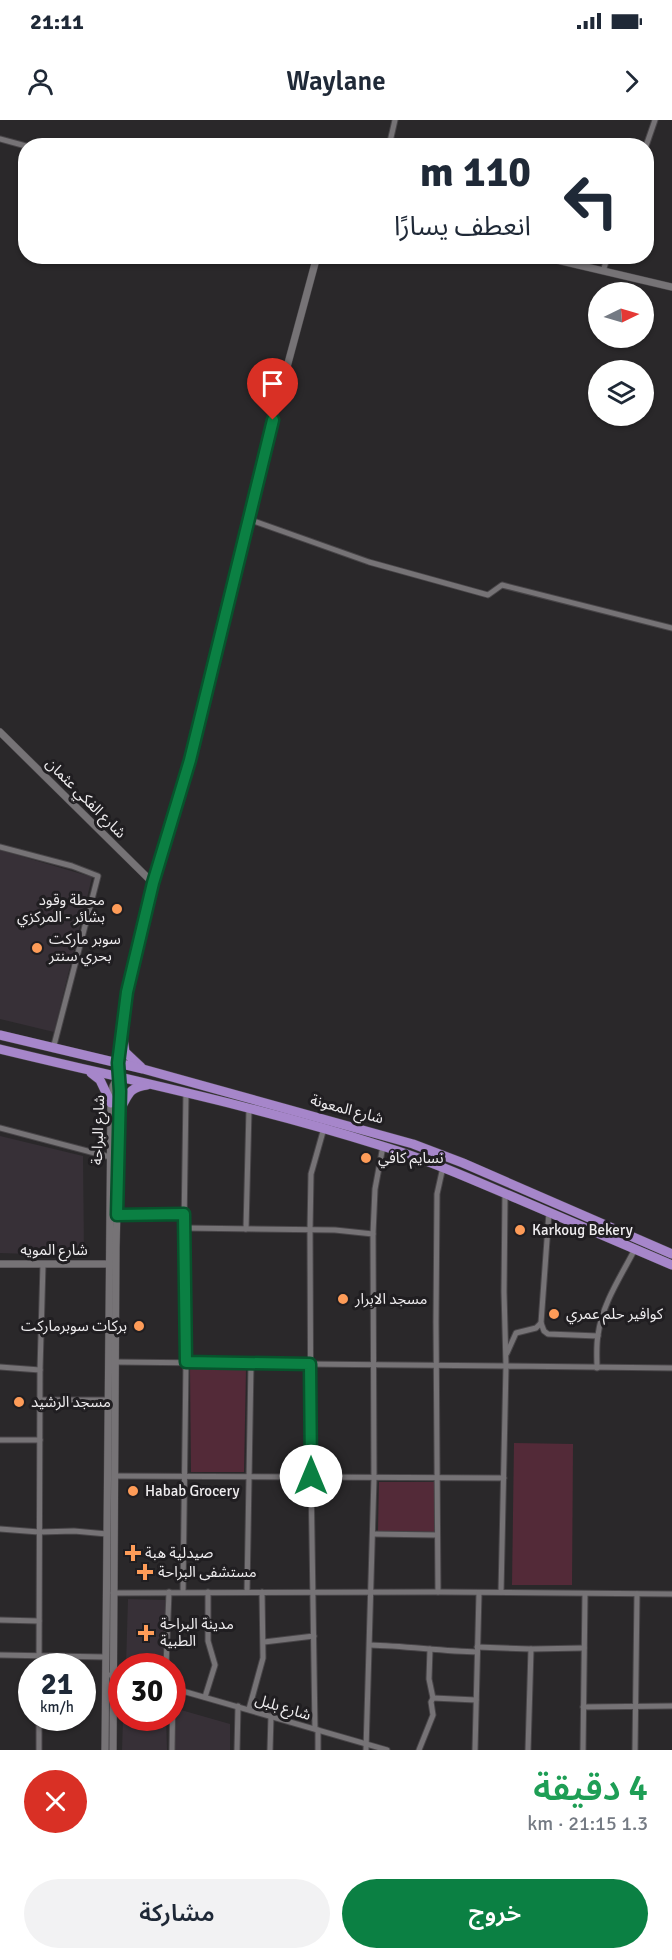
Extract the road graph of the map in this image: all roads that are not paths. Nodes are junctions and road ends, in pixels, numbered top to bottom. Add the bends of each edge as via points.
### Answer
1 (395, 120) edge
2 (655, 120) edge
3 (390, 138) edge
4 (649, 138) edge
5 (0, 139) edge
6 (18, 144) edge
7 (315, 264) edge
8 (574, 264) edge
9 (605, 264) edge
10 (603, 271) junction
11 (672, 287) edge
12 (248, 519) junction
13 (672, 628) edge
14 (0, 732) edge
15 (0, 847) edge
16 (153, 883) junction
17 (121, 1025) junction
18 (0, 1035) edge
19 (53, 1048) junction
20 (0, 1049) edge
21 (118, 1063) junction
22 (143, 1069) junction
23 (86, 1070) junction
24 (117, 1078) junction
25 (155, 1084) junction
26 (186, 1092) junction
27 (111, 1102) junction
28 (249, 1109) junction
29 (118, 1112) junction
30 (0, 1128) edge
31 (324, 1128) junction
32 (383, 1146) junction
33 (110, 1157) junction
34 (443, 1167) junction
35 (506, 1194) junction
36 (549, 1212) junction
37 (184, 1214) junction
38 (117, 1215) junction
39 (184, 1228) junction
40 (246, 1229) junction
41 (310, 1230) junction
42 (373, 1234) junction
43 (635, 1249) junction
44 (672, 1254) edge
45 (0, 1264) edge
46 (43, 1264) junction
47 (109, 1264) junction
48 (672, 1265) edge
49 (541, 1323) junction
50 (598, 1336) junction
51 (506, 1354) junction
52 (115, 1362) junction
53 (186, 1362) junction
54 (251, 1364) junction
55 (310, 1364) junction
56 (375, 1365) junction
57 (437, 1365) junction
58 (506, 1366) junction
59 (0, 1367) edge
60 (597, 1368) junction
61 (672, 1368) edge
62 (40, 1370) junction
63 (40, 1400) junction
64 (108, 1400) junction
65 (0, 1440) edge
66 (40, 1440) junction
67 (115, 1476) junction
68 (185, 1476) junction
69 (249, 1476) junction
70 (311, 1476) junction
71 (374, 1478) junction
72 (438, 1478) junction
73 (504, 1478) junction
74 (0, 1529) edge
75 (39, 1532) junction
76 (107, 1534) junction
77 (373, 1534) junction
78 (437, 1535) junction
79 (169, 1592) junction
80 (183, 1592) junction
81 (208, 1592) junction
82 (247, 1592) junction
83 (262, 1592) junction
84 (314, 1592) junction
85 (372, 1592) junction
86 (438, 1592) junction
87 (113, 1593) junction
88 (478, 1593) junction
89 (501, 1593) junction
90 (585, 1594) junction
91 (637, 1594) junction
92 (672, 1594) edge
93 (0, 1620) edge
94 (39, 1621) junction
95 (314, 1636) junction
96 (264, 1642) junction
97 (370, 1645) junction
98 (584, 1648) junction
99 (430, 1649) junction
100 (477, 1649) junction
101 (531, 1649) junction
102 (39, 1653) edge
103 (110, 1653) edge
104 (167, 1653) edge
105 (0, 1655) edge
106 (18, 1656) edge
107 (96, 1657) edge
108 (105, 1657) junction
109 (108, 1670) edge
110 (186, 1692) edge
111 (108, 1694) edge
112 (205, 1697) junction
113 (433, 1698) junction
114 (476, 1700) junction
115 (238, 1706) junction
116 (636, 1706) junction
117 (672, 1706) edge
118 (583, 1707) junction
119 (249, 1709) junction
120 (271, 1716) junction
121 (316, 1730) junction
122 (39, 1731) edge
123 (111, 1731) edge
124 (172, 1731) edge
125 (366, 1747) edge
126 (39, 1750) edge
127 (105, 1750) edge
128 (112, 1750) edge
129 (172, 1750) edge
130 (237, 1750) edge
131 (270, 1750) edge
132 (318, 1750) edge
133 (387, 1750) edge
134 (419, 1750) edge
135 (475, 1750) edge
136 (528, 1750) edge
137 (583, 1750) edge
138 (635, 1750) edge

1 - 3 street
2 - 4 street
5 - 6 street
7 - 12 street
8 - 10 street
9 - 10 street
10 - 11 street
12 - 13 street via 369,562 488,595 502,585
12 - 16 street via 190,760
14 - 16 street, شارع الفكي عثمان
15 - 19 street via 98,876
16 - 17 street
17 - 21 street
17 - 22 highway via 125,1052
18 - 19 highway, شارع المعونة
19 - 21 highway, شارع المعونة
20 - 23 highway, شارع المعونة
21 - 22 highway, شارع المعونة
21 - 24 street
22 - 44 highway, شارع المعونة via 413,1144
23 - 24 highway, شارع المعونة
23 - 27 highway via 100,1080
24 - 25 highway, شارع المعونة
24 - 27 street, شارع البراحة
24 - 29 street, شارع البراحة
25 - 26 highway, شارع المعونة
25 - 29 highway via 134,1088
26 - 28 highway, شارع المعونة
26 - 37 street
27 - 33 street, شارع البراحة
28 - 31 highway, شارع المعونة
28 - 40 street
29 - 38 street, شارع البراحة
30 - 33 street
31 - 32 highway, شارع المعونة
31 - 41 street via 311,1174
32 - 34 highway, شارع المعونة
32 - 42 street via 375,1189
33 - 47 street, شارع البراحة
34 - 35 highway, شارع المعونة
34 - 57 street via 437,1204
35 - 36 highway, شارع المعونة
35 - 51 street
36 - 43 highway, شارع المعونة
36 - 49 street
37 - 38 street
37 - 39 street
38 - 52 street, شارع البراحة
39 - 40 street
39 - 53 street
40 - 41 street
41 - 42 street
41 - 55 street
42 - 56 street
43 - 48 highway, شارع المعونة
43 - 50 street via 609,1298
45 - 46 street, شارع المويه
46 - 47 street, شارع المويه
46 - 62 street
47 - 64 street, شارع البراحة
49 - 50 street via 548,1334
49 - 51 street via 516,1333
50 - 60 street
51 - 58 street
52 - 53 street
52 - 67 street, شارع البراحة
53 - 54 street
53 - 68 street
54 - 55 street
54 - 69 street
55 - 56 street
55 - 70 street
56 - 57 street
56 - 71 street
57 - 58 street
57 - 72 street
58 - 60 street
58 - 73 street
59 - 62 street
60 - 61 street
62 - 63 street
63 - 64 street
63 - 66 street
64 - 76 street, شارع البراحة
65 - 66 street
66 - 75 street
67 - 68 street
67 - 87 street, شارع البراحة
68 - 69 street
68 - 80 street
69 - 70 street
69 - 82 street
70 - 71 street
70 - 84 street
71 - 72 street
71 - 77 street
72 - 73 street
72 - 78 street
73 - 89 street
74 - 75 street
75 - 76 street
75 - 94 street
76 - 108 street, شارع البراحة
77 - 78 street
77 - 85 street
78 - 86 street
79 - 80 street
79 - 87 street
79 - 104 street
80 - 81 street
81 - 82 street
81 - 112 street via 208,1635 215,1665
82 - 83 street
83 - 84 street
83 - 96 street
84 - 85 street
84 - 95 street
85 - 86 street
85 - 97 street
86 - 88 street
87 - 103 street, شارع البراحة
88 - 89 street
88 - 100 street
89 - 90 street
90 - 91 street
90 - 98 street
91 - 92 street
91 - 116 street
93 - 94 street
94 - 102 street
95 - 96 street
95 - 121 street
96 - 119 street
97 - 99 street
97 - 125 street
98 - 101 street
98 - 118 street
99 - 100 street
99 - 113 street
100 - 101 street
100 - 114 street
101 - 136 street
105 - 106 street
107 - 108 street
108 - 109 street, شارع البراحة
110 - 112 street, شارع بلبل
111 - 127 street, شارع البراحة
112 - 115 street, شارع بلبل
113 - 114 street
113 - 134 street via 433,1715
114 - 135 street
115 - 119 street, شارع بلبل
115 - 130 street
116 - 117 street
116 - 118 street
116 - 138 street
118 - 137 street
119 - 120 street, شارع بلبل
120 - 121 street, شارع بلبل
120 - 131 street
121 - 125 street, شارع بلبل
121 - 132 street
122 - 126 street
123 - 128 street, شارع البراحة
124 - 129 street
125 - 133 street, شارع بلبل

